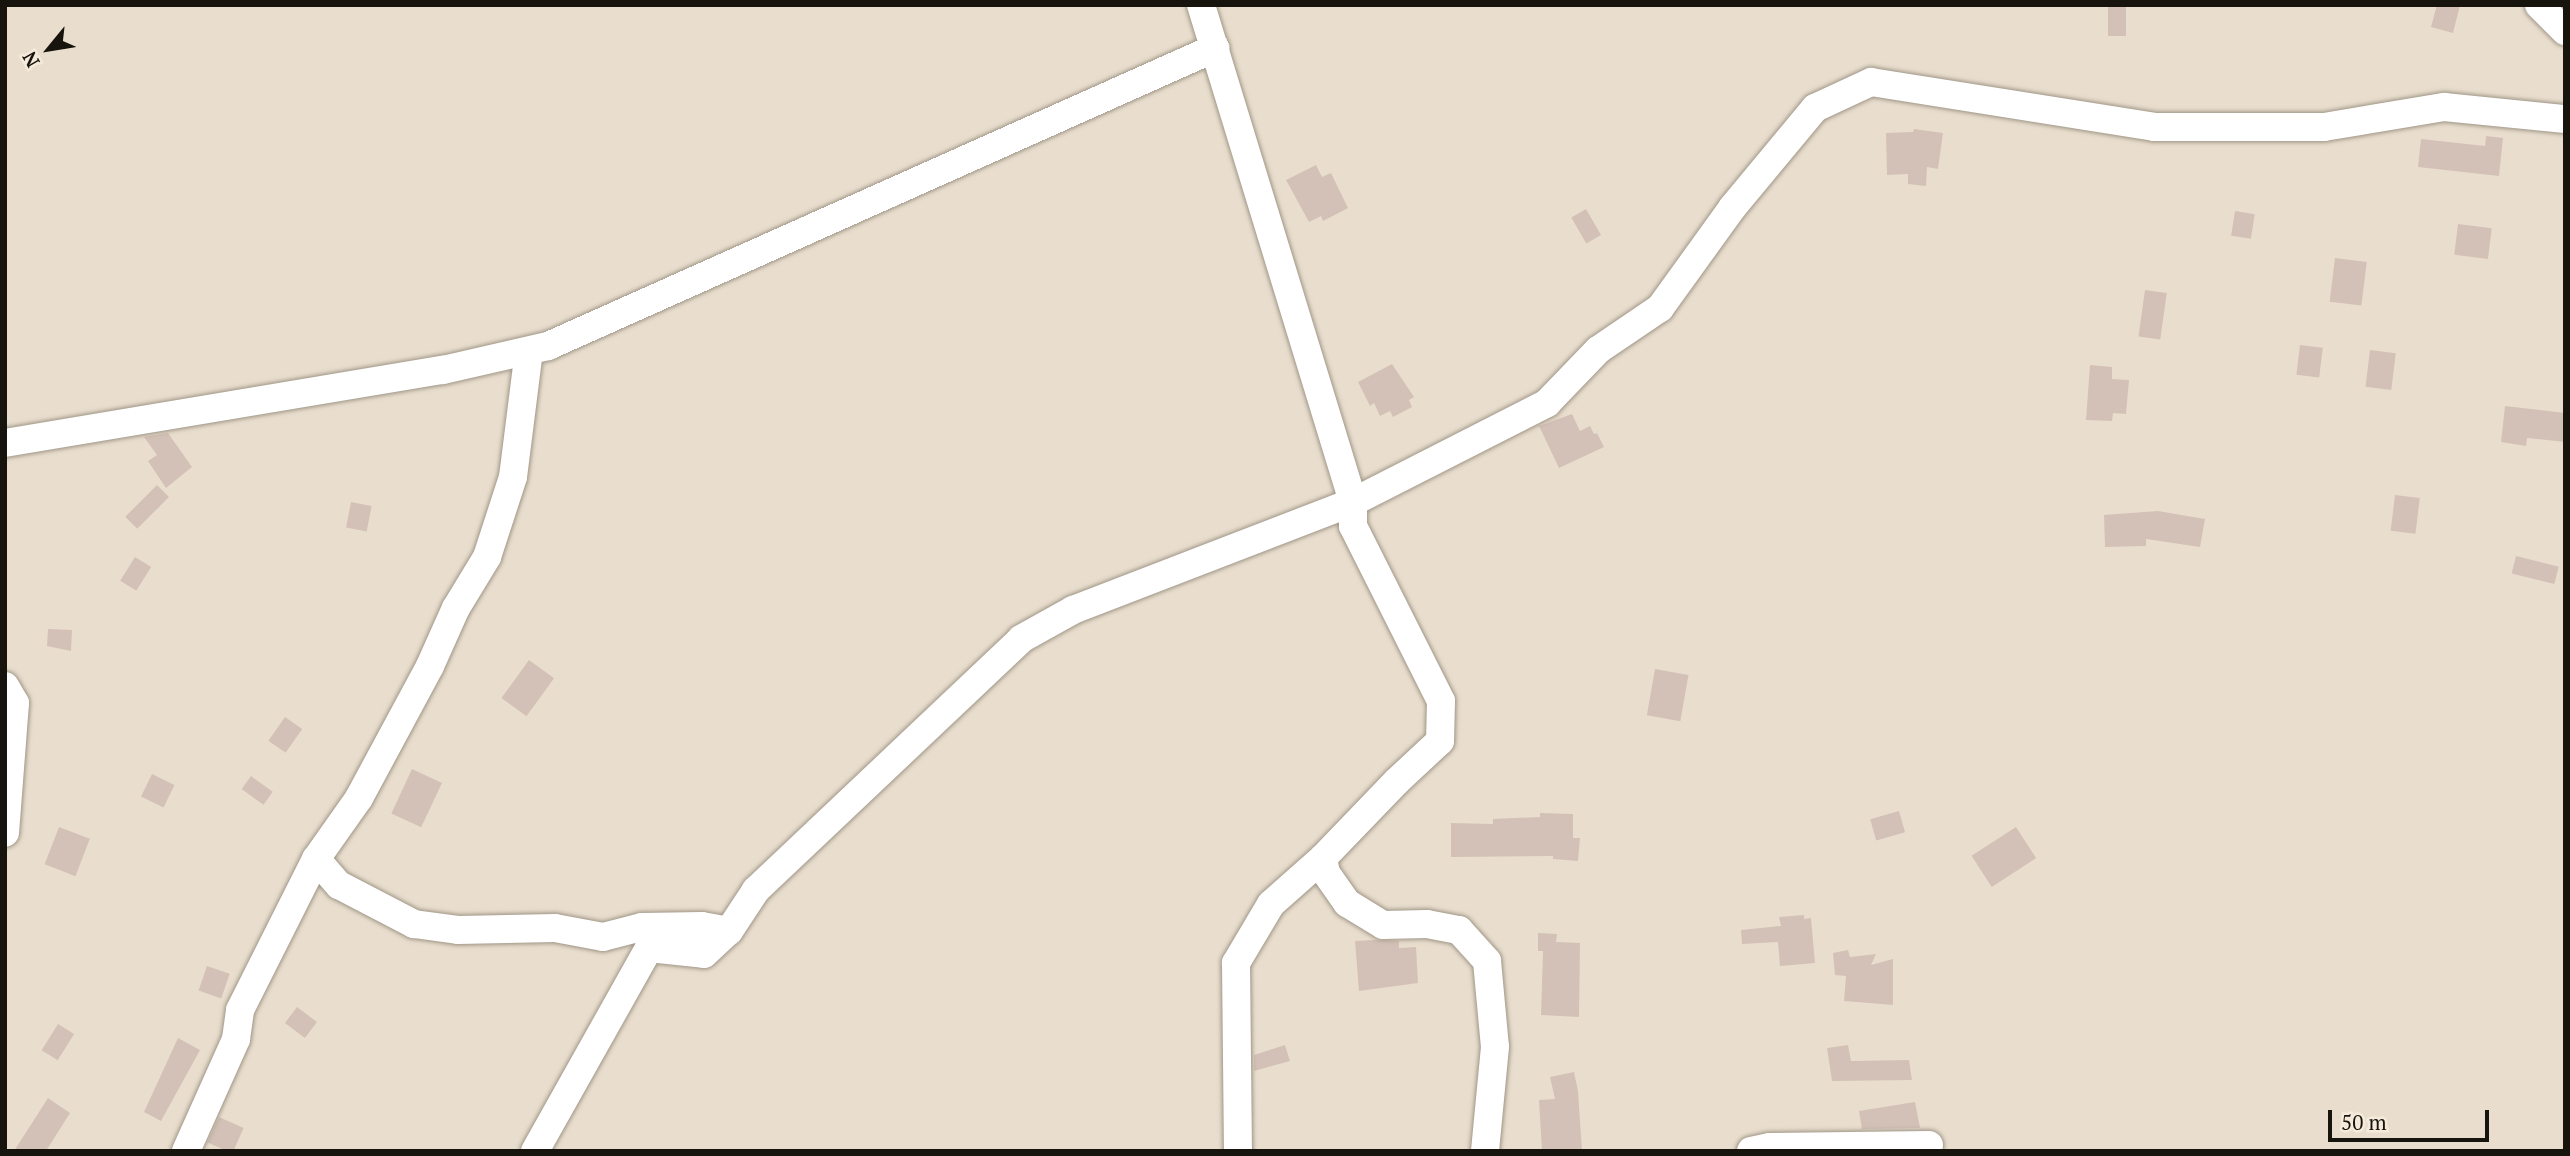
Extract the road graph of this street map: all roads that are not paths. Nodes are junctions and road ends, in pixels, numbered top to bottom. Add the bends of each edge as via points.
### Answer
1 (1201, 5) edge
2 (2539, 5) edge
3 (2565, 31) edge
4 (1215, 48) junction
5 (2565, 119) edge
6 (529, 351) junction
7 (5, 443) edge
8 (1353, 502) junction
9 (5, 685) edge
10 (5, 833) edge
11 (1324, 858) junction
12 (316, 859) junction
13 (729, 931) junction
14 (1929, 1144) dead end
15 (187, 1151) edge
16 (535, 1151) edge
17 (1238, 1151) edge
18 (1485, 1151) edge
19 (1751, 1151) edge

1 - 4 street
2 - 3 street
4 - 6 street
4 - 8 street
5 - 8 street via 2444,107 2324,127 2154,127 1871,82 1815,108 1732,208 1661,308 1598,350 1547,403
6 - 7 street via 443,370
6 - 12 street via 513,477 487,558 456,608 359,798
8 - 11 street via 1353,526 1441,701 1440,741
8 - 13 street via 1073,610 1021,639 756,890
9 - 10 street via 15,703
11 - 17 street via 1270,904 1236,963
11 - 18 street via 1326,873 1347,903 1383,925 1427,924 1458,930 1487,961 1495,1047
12 - 13 street via 339,885 414,924 458,930 555,928 603,937 642,927 702,926
12 - 15 street via 240,1010 236,1039
13 - 16 street via 704,954 649,948
14 - 19 street

